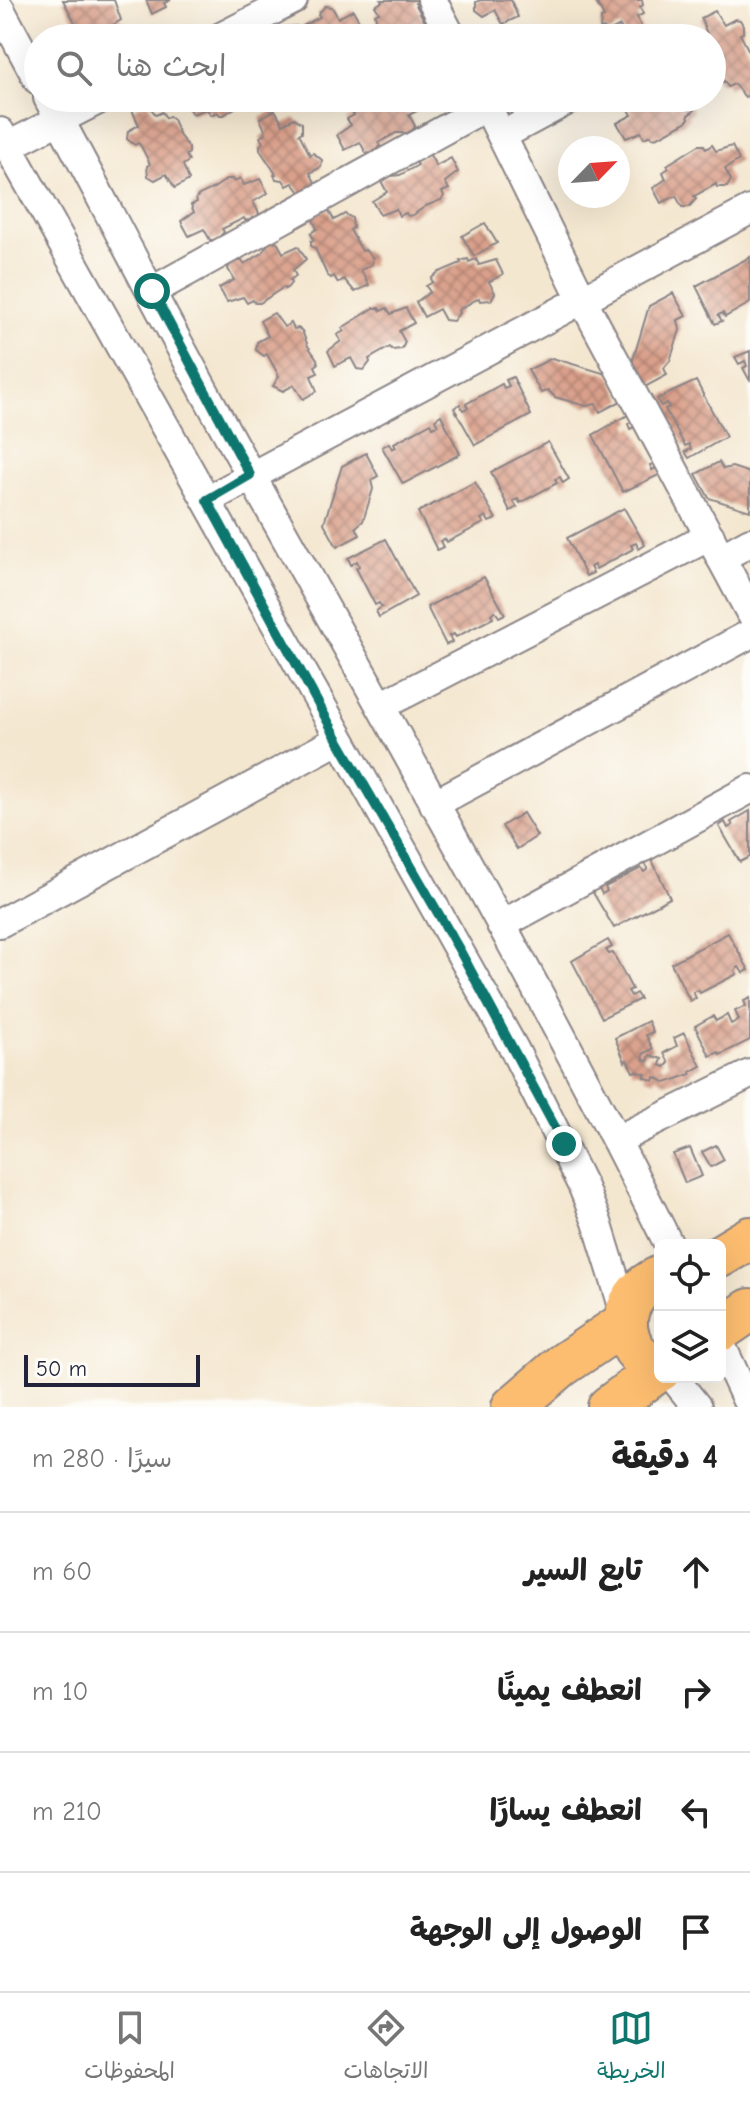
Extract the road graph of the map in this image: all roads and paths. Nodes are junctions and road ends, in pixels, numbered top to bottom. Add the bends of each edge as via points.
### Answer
1 (293, 0) edge
2 (432, 0) edge
3 (0, 9) edge
4 (246, 24) edge
5 (445, 24) edge
6 (24, 54) edge
7 (49, 112) edge
8 (56, 112) edge
9 (467, 112) edge
10 (490, 112) edge
11 (546, 112) edge
12 (503, 135) junction
13 (4, 139) edge
14 (750, 210) edge
15 (152, 291) junction
16 (582, 299) junction
17 (250, 475) junction
18 (207, 500) junction
19 (750, 542) edge
20 (715, 547) junction
21 (750, 612) edge
22 (750, 634) edge
23 (381, 706) junction
24 (338, 740) junction
25 (750, 789) edge
26 (434, 804) junction
27 (0, 923) edge
28 (501, 925) junction
29 (750, 1074) edge
30 (617, 1140) junction
31 (750, 1238) edge
32 (666, 1239) edge
33 (726, 1252) edge
34 (654, 1281) edge
35 (626, 1319) junction
36 (726, 1326) edge
37 (654, 1367) edge
38 (654, 1374) edge
39 (678, 1383) edge
40 (513, 1407) edge
41 (609, 1407) edge
42 (697, 1407) edge
43 (750, 1407) edge

1 - 4 street
2 - 5 street
3 - 6 street
7 - 13 street
8 - 15 street
9 - 15 street
10 - 12 street
11 - 12 street
12 - 16 street
13 - 18 street
14 - 16 street
15 - 17 street
16 - 17 street
16 - 20 street
17 - 18 street
17 - 23 street
18 - 24 street
19 - 20 street
20 - 21 street
20 - 23 street
22 - 26 street
23 - 26 street
24 - 27 street
24 - 35 street via 564,1144 597,1222
25 - 28 street
26 - 28 street
28 - 30 street
29 - 30 street
30 - 32 street
31 - 33 highway
34 - 35 highway via 637,1292
35 - 37 highway via 631,1346
35 - 40 highway
36 - 43 street
38 - 41 highway
39 - 42 street

